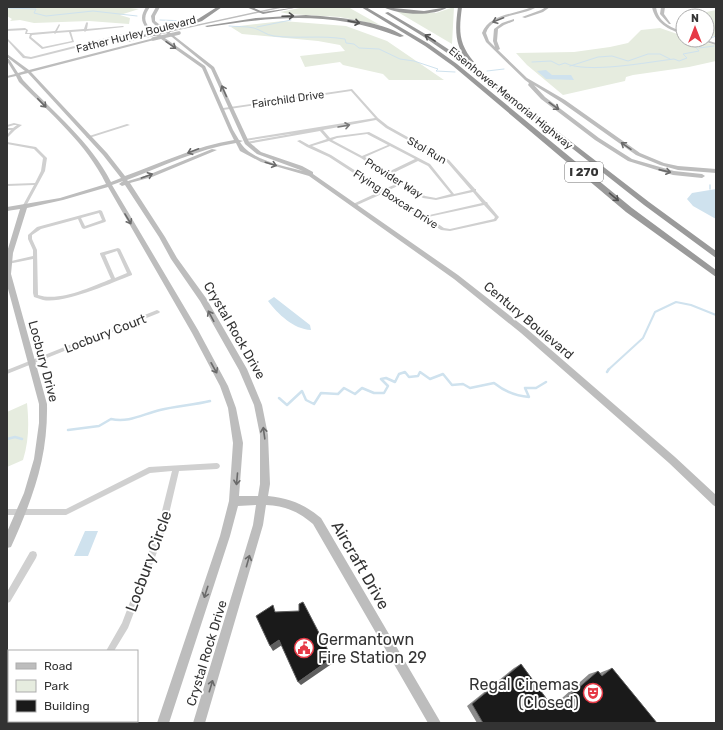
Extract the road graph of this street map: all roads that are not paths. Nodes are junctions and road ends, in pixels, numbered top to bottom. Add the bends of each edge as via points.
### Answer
1 (148, 7) edge
2 (158, 7) edge
3 (220, 7) edge
4 (248, 7) edge
5 (283, 7) edge
6 (297, 7) edge
7 (362, 7) edge
8 (374, 7) edge
9 (385, 7) edge
10 (446, 7) edge
11 (460, 7) edge
12 (535, 7) edge
13 (548, 7) edge
14 (654, 7) edge
15 (663, 7) edge
16 (259, 12) junction
17 (270, 13) junction
18 (87, 23) dead end
19 (8, 24) edge
20 (59, 25) dead end
21 (675, 25) edge
22 (207, 26) junction
23 (123, 27) dead end
24 (100, 29) junction
25 (675, 29) edge
26 (7, 30) edge
27 (173, 30) junction
28 (85, 31) junction
29 (70, 32) junction
30 (134, 32) dead end
31 (55, 33) junction
32 (7, 34) edge
33 (31, 34) junction
34 (109, 37) junction
35 (150, 37) junction
36 (7, 39) edge
37 (128, 41) joint
38 (499, 52) junction
39 (7, 55) edge
40 (7, 59) edge
41 (19, 64) junction
42 (39, 64) junction
43 (454, 65) junction
44 (26, 69) junction
45 (16, 72) junction
46 (7, 73) edge
47 (485, 76) junction
48 (7, 77) edge
49 (526, 79) junction
50 (352, 90) joint
51 (230, 108) junction
52 (223, 109) junction
53 (377, 119) junction
54 (128, 125) dead end
55 (7, 127) edge
56 (14, 129) junction
57 (320, 129) junction
58 (231, 130) junction
59 (7, 137) edge
60 (88, 137) junction
61 (330, 140) junction
62 (298, 141) dead end
63 (246, 142) junction
64 (7, 143) edge
65 (237, 143) junction
66 (214, 145) junction
67 (390, 145) junction
68 (308, 146) junction
69 (362, 157) junction
70 (419, 159) junction
71 (716, 171) edge
72 (388, 174) junction
73 (311, 175) junction
74 (716, 177) edge
75 (125, 181) junction
76 (401, 183) junction
77 (35, 184) junction
78 (7, 185) edge
79 (110, 185) junction
80 (475, 190) junction
81 (384, 191) junction
82 (453, 195) junction
83 (644, 202) junction
84 (486, 203) junction
85 (354, 205) junction
86 (24, 207) junction
87 (7, 209) edge
88 (79, 217) junction
89 (424, 217) junction
90 (497, 217) joint
91 (716, 250) edge
92 (716, 255) edge
93 (35, 257) junction
94 (8, 263) junction
95 (716, 274) edge
96 (114, 280) junction
97 (157, 312) dead end
98 (31, 361) junction
99 (7, 372) edge
100 (217, 466) dead end
101 (176, 468) junction
102 (234, 501) junction
103 (263, 501) junction
104 (716, 502) edge
105 (7, 512) edge
106 (22, 512) junction
107 (7, 543) edge
108 (33, 555) dead end
109 (7, 599) edge
110 (111, 650) edge
111 (163, 723) edge
112 (200, 723) edge
113 (435, 723) edge

1 -> 52 street, Century Boulevard via 142,17 144,24 204,67
51 -> 2 street, Century Boulevard via 213,68 154,23 153,14
3 - 27 highway via 203,18
4 - 16 highway
5 - 16 street, Father Hurley Boulevard
6 - 17 highway
7 - 43 highway, Eisenhower Memorial Highway / I 270 via 427,45
47 -> 8 highway, Eisenhower Memorial Highway / I 270 via 440,44
9 - 10 highway via 420,12
11 - 47 highway via 458,41 466,58
12 -> 38 street via 500,18 485,27 483,35
13 - 38 street via 496,29 495,41
14 - 25 street via 657,18
15 - 21 street via 664,18
16 - 17 highway
16 - 27 street, Father Hurley Boulevard
17 - 22 street, Father Hurley Boulevard
18 - 28 street
19 - 26 street
20 - 31 street
22 - 35 street, Father Hurley Boulevard, bridge
22 -> 43 highway via 269,17 341,19 397,33
23 - 24 street
24 - 28 street
24 - 34 street
26 - 32 street
26 - 33 street via 25,29 26,33
27 - 35 highway, bridge
28 - 29 street
29 - 31 street
29 - 33 street via 73,41 42,48 30,37
30 - 34 street
31 - 33 street
34 - 36 street via 31,58 24,57
35 - 37 highway
35 - 44 street, Father Hurley Boulevard
37 - 42 street, Father Hurley Boulevard
38 - 49 street
39 - 41 street, Crystal Rock Drive
40 - 45 street, Crystal Rock Drive
41 - 42 street
41 - 44 street, Crystal Rock Drive
42 - 44 street, Father Hurley Boulevard
43 -> 95 highway, Eisenhower Memorial Highway / I 270 via 629,210
44 - 45 street, Father Hurley Boulevard
44 - 60 street, Crystal Rock Drive
45 - 46 street, Father Hurley Boulevard
45 - 48 street, Father Hurley Boulevard
45 -> 79 street, Crystal Rock Drive via 80,143
47 - 83 highway, Eisenhower Memorial Highway / I 270
71 -> 49 street via 678,168 638,154 563,101
49 -> 74 street via 543,98 597,139 630,160 673,173
50 - 51 street, Fairchild Drive
50 - 53 street, Stol Run
51 - 52 street, Fairchild Drive
51 - 63 street, Century Boulevard
52 - 58 street, Century Boulevard
53 - 57 street
53 - 80 street, Stol Run via 448,161
54 - 60 street
55 - 56 street
55 - 56 street via 19,124
56 - 59 street
57 - 61 street, Provider Way
57 - 63 street
58 - 65 street, Century Boulevard
58 - 66 street via 226,139
60 - 75 street, Crystal Rock Drive via 105,154
61 - 67 street via 368,133
61 - 68 street
61 - 69 street, Provider Way
62 - 68 street, Flying Boxcar Drive
63 - 65 street
63 - 73 street, Century Boulevard via 259,153 306,169
64 - 77 street via 27,145 42,153 45,165
65 - 66 street
65 -> 73 street, Century Boulevard via 251,156
75 -> 65 street
66 -> 75 street
67 - 69 street
67 - 70 street
68 - 81 street, Flying Boxcar Drive via 330,156
69 - 72 street, Provider Way
70 - 72 street
70 - 82 street via 434,170
72 - 76 street, Provider Way
73 - 85 street, Century Boulevard
75 - 79 street
103 -> 75 street, Crystal Rock Drive via 264,435 254,393 203,300
76 - 81 street
76 - 82 street, Provider Way via 429,199
77 - 78 street
77 - 86 street
79 - 86 street via 65,199
79 -> 102 street, Crystal Rock Drive via 224,386 238,444
80 - 82 street, Provider Way
80 - 84 street, Stol Run
81 - 85 street
81 - 89 street, Flying Boxcar Drive
83 - 91 highway
83 - 92 highway, Eisenhower Memorial Highway / I 270
84 - 89 street
84 - 90 street, Stol Run
85 - 104 street, Century Boulevard via 490,303 672,460
86 - 87 street
86 - 94 street, Locbury Drive
88 - 88 street via 84,228 104,221 100,211
88 - 93 street via 33,231 30,239
89 - 90 street, Flying Boxcar Drive via 450,230 494,220
93 - 94 street
93 - 96 street via 35,293 40,299 60,298
94 - 98 street, Locbury Drive via 14,300
96 - 96 street via 130,274 118,249 102,254
97 - 98 street, Locbury Court
98 - 99 street, Locbury Court
98 - 106 street, Locbury Drive via 43,404 44,419 37,471
100 - 101 street
101 - 106 street via 149,470 66,512
101 - 110 street, Locbury Circle via 161,531 125,625
102 - 103 street, Aircraft Drive
102 -> 111 street, Crystal Rock Drive via 225,536
112 -> 103 street, Crystal Rock Drive
103 - 113 street, Aircraft Drive via 288,502 305,510 317,521
105 - 106 street
106 - 107 street, Locbury Drive
108 - 109 street

